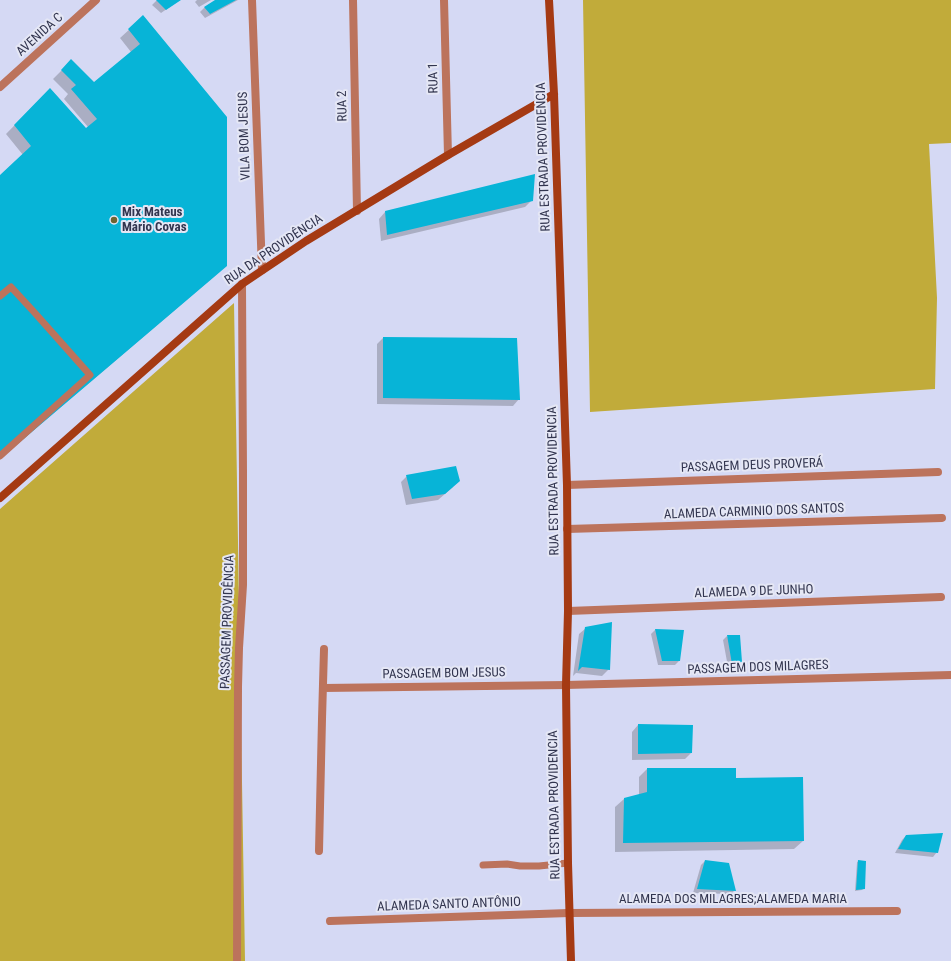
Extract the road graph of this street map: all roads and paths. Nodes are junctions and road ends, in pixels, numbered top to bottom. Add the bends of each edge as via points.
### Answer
1 (96, 0) edge
2 (252, 0) edge
3 (353, 0) edge
4 (444, 0) edge
5 (549, 0) edge
6 (0, 87) edge
7 (554, 94) junction
8 (448, 155) junction
9 (357, 211) junction
10 (262, 270) junction
11 (242, 284) junction
12 (0, 296) edge
13 (0, 456) edge
14 (938, 472) dead end
15 (567, 485) junction
16 (0, 498) edge
17 (942, 518) dead end
18 (567, 530) junction
19 (941, 597) dead end
20 (568, 611) junction
21 (324, 649) dead end
22 (951, 675) edge
23 (566, 685) junction
24 (323, 688) junction
25 (319, 851) dead end
26 (568, 863) junction
27 (482, 865) dead end
28 (898, 911) dead end
29 (569, 913) junction
30 (330, 921) dead end
31 (237, 961) edge
32 (571, 961) edge

1 - 6 street, AVENIDA C
2 - 10 street, VILA BOM JESUS
3 - 9 street, RUA 2
4 - 8 street, RUA 1
5 - 7 main road, RUA ESTRADA PROVIDENCIA
7 - 8 main road, RUA DA PROVIDÊNCIA
7 - 15 main road, RUA ESTRADA PROVIDENCIA
8 - 9 main road, RUA DA PROVIDÊNCIA
9 - 10 main road, RUA DA PROVIDÊNCIA
10 - 11 main road, RUA DA PROVIDÊNCIA
11 - 16 main road, RUA DA PROVIDÊNCIA
11 - 31 street, PASSAGEM PROVIDÊNCIA via 243,585 238,687
12 - 13 lane via 11,287 90,375
14 - 15 street, PASSAGEM DEUS PROVERÁ
15 - 18 main road, RUA ESTRADA PROVIDENCIA
17 - 18 street, ALAMEDA CARMINIO DOS SANTOS
18 - 20 main road, RUA ESTRADA PROVIDENCIA
19 - 20 street, ALAMEDA 9 DE JUNHO
20 - 23 main road, RUA ESTRADA PROVIDENCIA
21 - 24 street
22 - 23 street, PASSAGEM DOS MILAGRES
23 - 24 street, PASSAGEM BOM JESUS
23 - 26 main road, RUA ESTRADA PROVIDENCIA
24 - 25 street
26 - 27 lane via 539,866
26 - 29 main road, RUA ESTRADA PROVIDENCIA
28 - 29 street, ALAMEDA DOS MILAGRES;ALAMEDA MARIA
29 - 30 street, ALAMEDA SANTO ANTÔNIO
29 - 32 main road, RUA ESTRADA PROVIDENCIA

